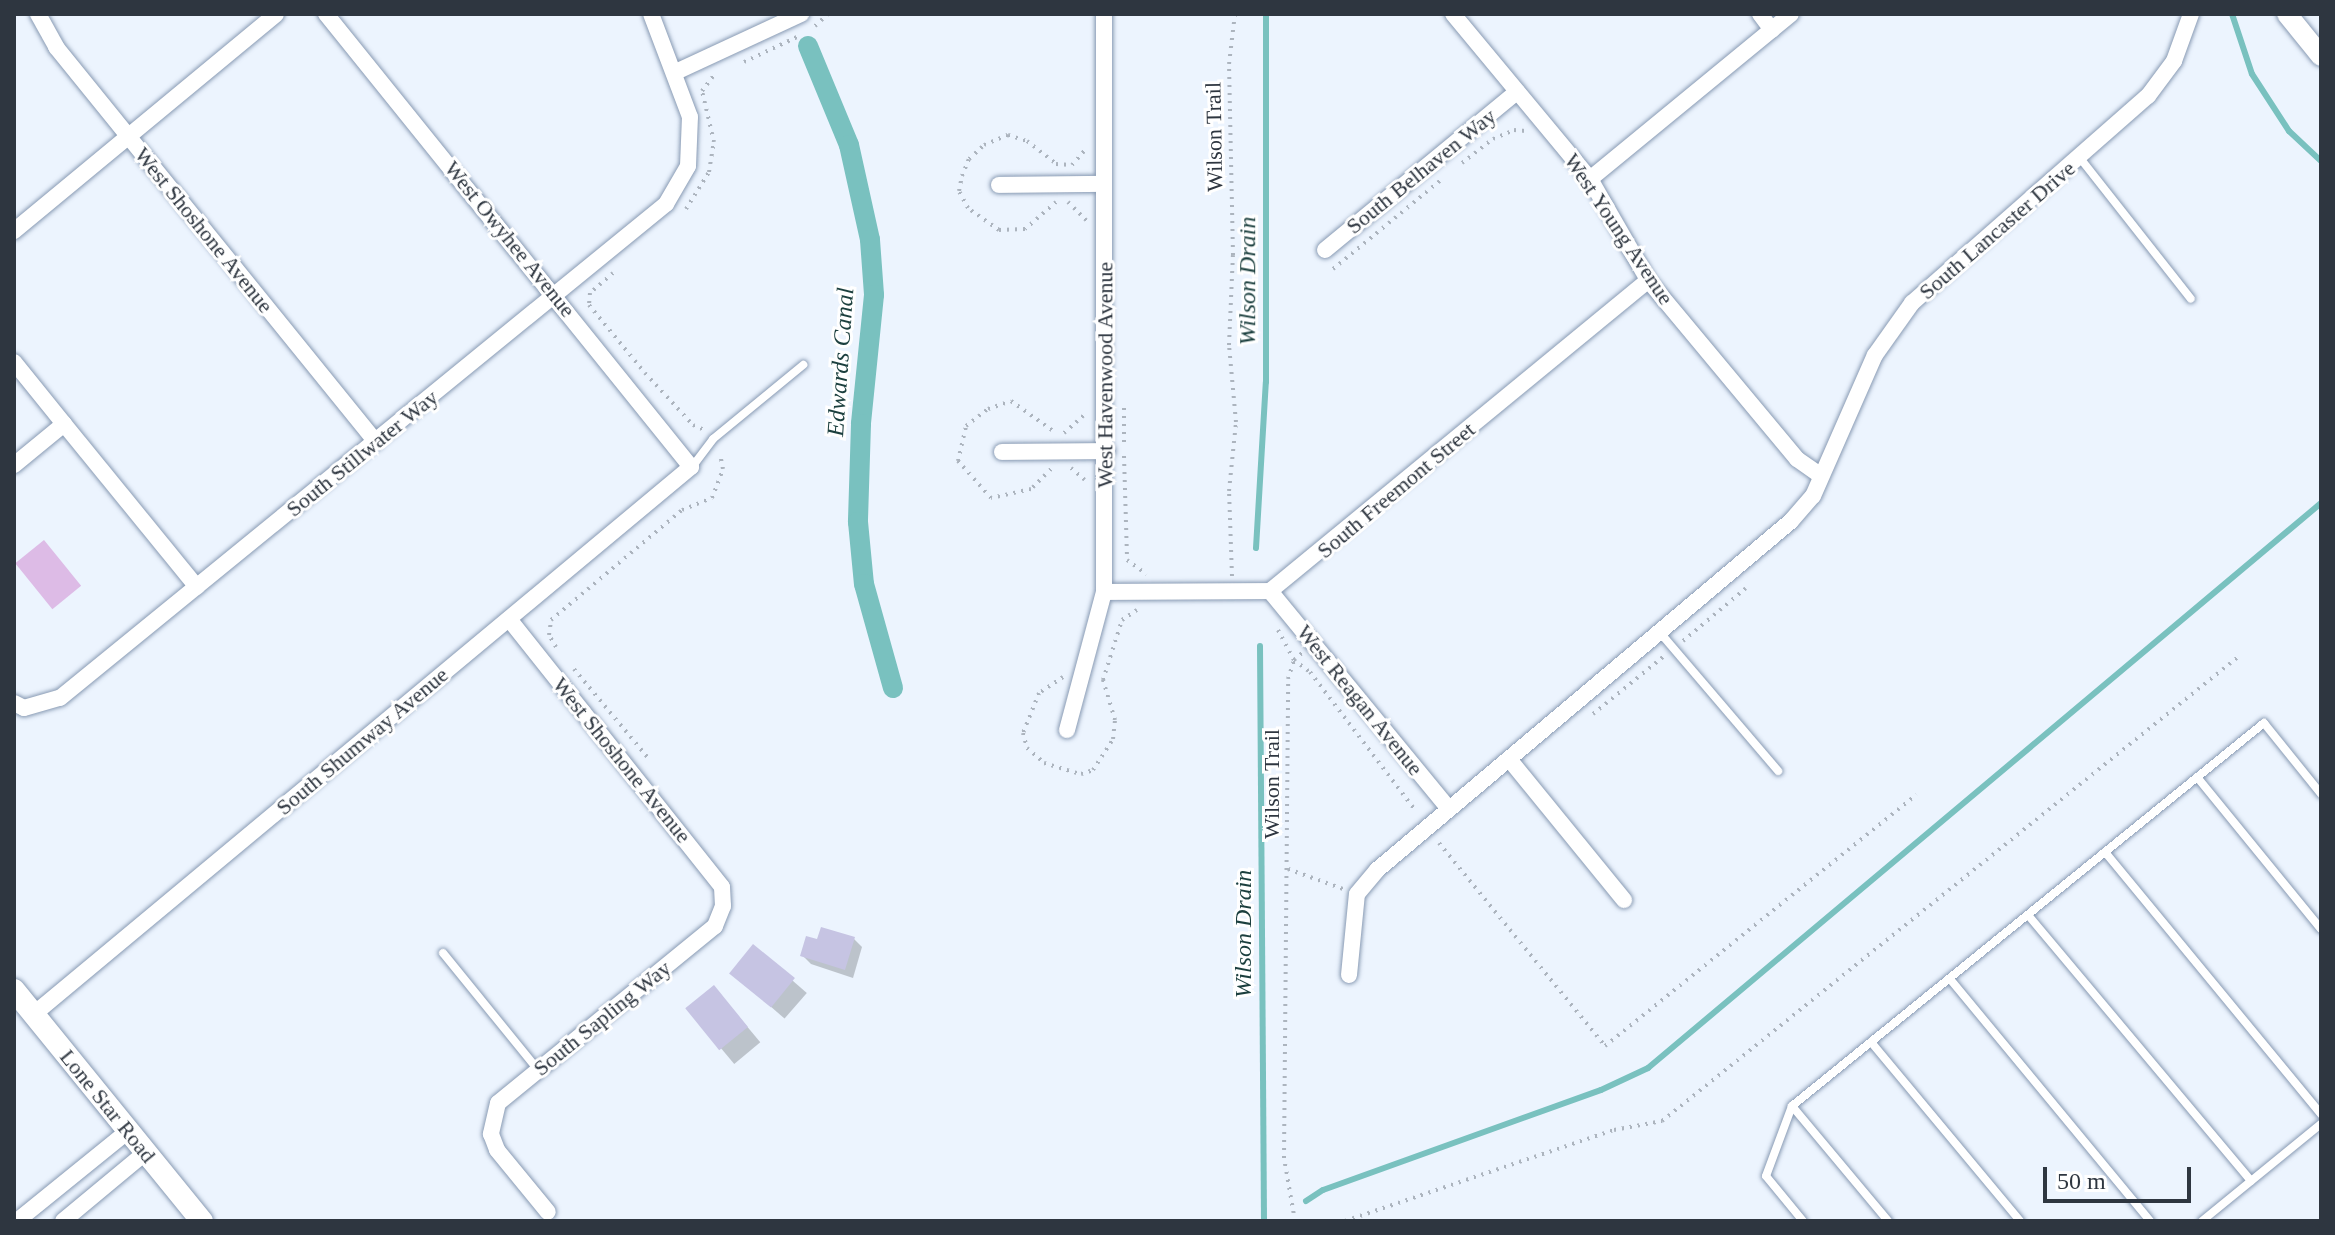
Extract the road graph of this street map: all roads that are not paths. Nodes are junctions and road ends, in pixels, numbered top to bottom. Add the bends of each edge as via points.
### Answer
1 (38, 14) edge
2 (276, 14) edge
3 (326, 14) edge
4 (651, 14) edge
5 (801, 14) edge
6 (1104, 14) edge
7 (1453, 14) edge
8 (1760, 14) edge
9 (1791, 14) edge
10 (2191, 14) edge
11 (2287, 14) edge
12 (1772, 30) junction
13 (2321, 56) edge
14 (676, 72) junction
15 (1517, 92) junction
16 (128, 136) junction
17 (2080, 158) junction
18 (1590, 179) junction
19 (1103, 184) junction
20 (999, 185) dead end
21 (14, 231) edge
22 (1325, 250) dead end
23 (1648, 280) junction
24 (556, 295) junction
25 (2191, 299) dead end
26 (14, 362) edge
27 (803, 365) dead end
28 (64, 424) junction
29 (376, 442) junction
30 (1107, 451) junction
31 (1002, 452) dead end
32 (14, 465) edge
33 (691, 467) junction
34 (1821, 476) junction
35 (197, 587) junction
36 (1270, 591) junction
37 (1104, 592) junction
38 (509, 619) junction
39 (1662, 635) junction
40 (14, 703) edge
41 (1067, 730) dead end
42 (1509, 759) junction
43 (1778, 771) dead end
44 (2197, 777) junction
45 (2321, 794) edge
46 (1449, 809) junction
47 (2105, 852) junction
48 (1624, 900) dead end
49 (723, 906) joint
50 (2028, 915) junction
51 (2321, 929) edge
52 (443, 953) dead end
53 (1349, 975) dead end
54 (1950, 979) junction
55 (14, 990) edge
56 (34, 1014) junction
57 (1871, 1042) junction
58 (538, 1070) junction
59 (1792, 1106) junction
60 (2321, 1114) edge
61 (2321, 1124) edge
62 (127, 1132) junction
63 (145, 1153) junction
64 (2251, 1181) junction
65 (548, 1212) dead end
66 (17, 1221) edge
67 (63, 1221) edge
68 (202, 1221) edge
69 (1803, 1221) edge
70 (1888, 1221) edge
71 (2020, 1221) edge
72 (2150, 1221) edge
73 (2202, 1221) edge

1 - 16 street, West Shoshone Avenue via 56,47
2 - 16 street
3 - 24 street, West Owyhee Avenue
4 - 14 street
5 - 14 street
6 - 19 street, West Havenwood Avenue
7 - 15 street, West Young Avenue
8 - 12 street
9 - 12 street
10 - 17 street, South Lancaster Drive via 2174,61 2148,96
11 - 13 street
12 - 18 street
14 - 24 street, South Stillwater Way via 690,117 688,166 666,204
15 - 18 street, West Young Avenue
15 - 22 street, South Belhaven Way
16 - 21 street
16 - 29 street, West Shoshone Avenue
17 - 25 lane
17 - 34 street, South Lancaster Drive via 1912,303 1875,355
18 - 23 street, West Young Avenue
19 - 20 street
19 - 30 street, West Havenwood Avenue
23 - 34 street, West Young Avenue via 1797,459
23 - 36 street, South Freemont Street
24 - 29 street, South Stillwater Way
24 - 33 street, West Owyhee Avenue
26 - 28 street
27 - 33 lane via 713,439
28 - 32 street
28 - 35 street
29 - 35 street, South Stillwater Way
30 - 31 street
30 - 37 street, West Havenwood Avenue
33 - 38 street, South Shumway Avenue
34 - 39 street, South Lancaster Drive via 1813,496 1791,521
35 - 40 street, South Stillwater Way via 60,698 24,708
36 - 37 street
36 - 46 street, West Reagan Avenue
37 - 41 street, West Havenwood Avenue
38 - 49 street, West Shoshone Avenue via 702,859 722,887
38 - 56 street, South Shumway Avenue
39 - 42 street, South Lancaster Drive
39 - 43 lane
42 - 46 street, South Lancaster Drive
42 - 48 street
44 - 45 lane via 2264,723
44 - 47 lane
44 - 51 lane
46 - 53 street, South Lancaster Drive via 1357,894
47 - 50 lane
47 - 60 lane
49 - 58 street, South Sapling Way via 715,926
50 - 54 lane
50 - 64 lane
52 - 58 lane
54 - 57 lane
54 - 72 lane
55 - 56 main road, Lone Star Road
56 - 62 main road, Lone Star Road
57 - 59 lane
57 - 71 lane
58 - 65 street, South Sapling Way via 498,1103 491,1134
59 - 69 lane via 1766,1176
59 - 70 lane
61 - 64 lane
62 - 63 main road, Lone Star Road
62 - 66 street
63 - 67 street
63 - 68 main road, Lone Star Road
64 - 73 lane

